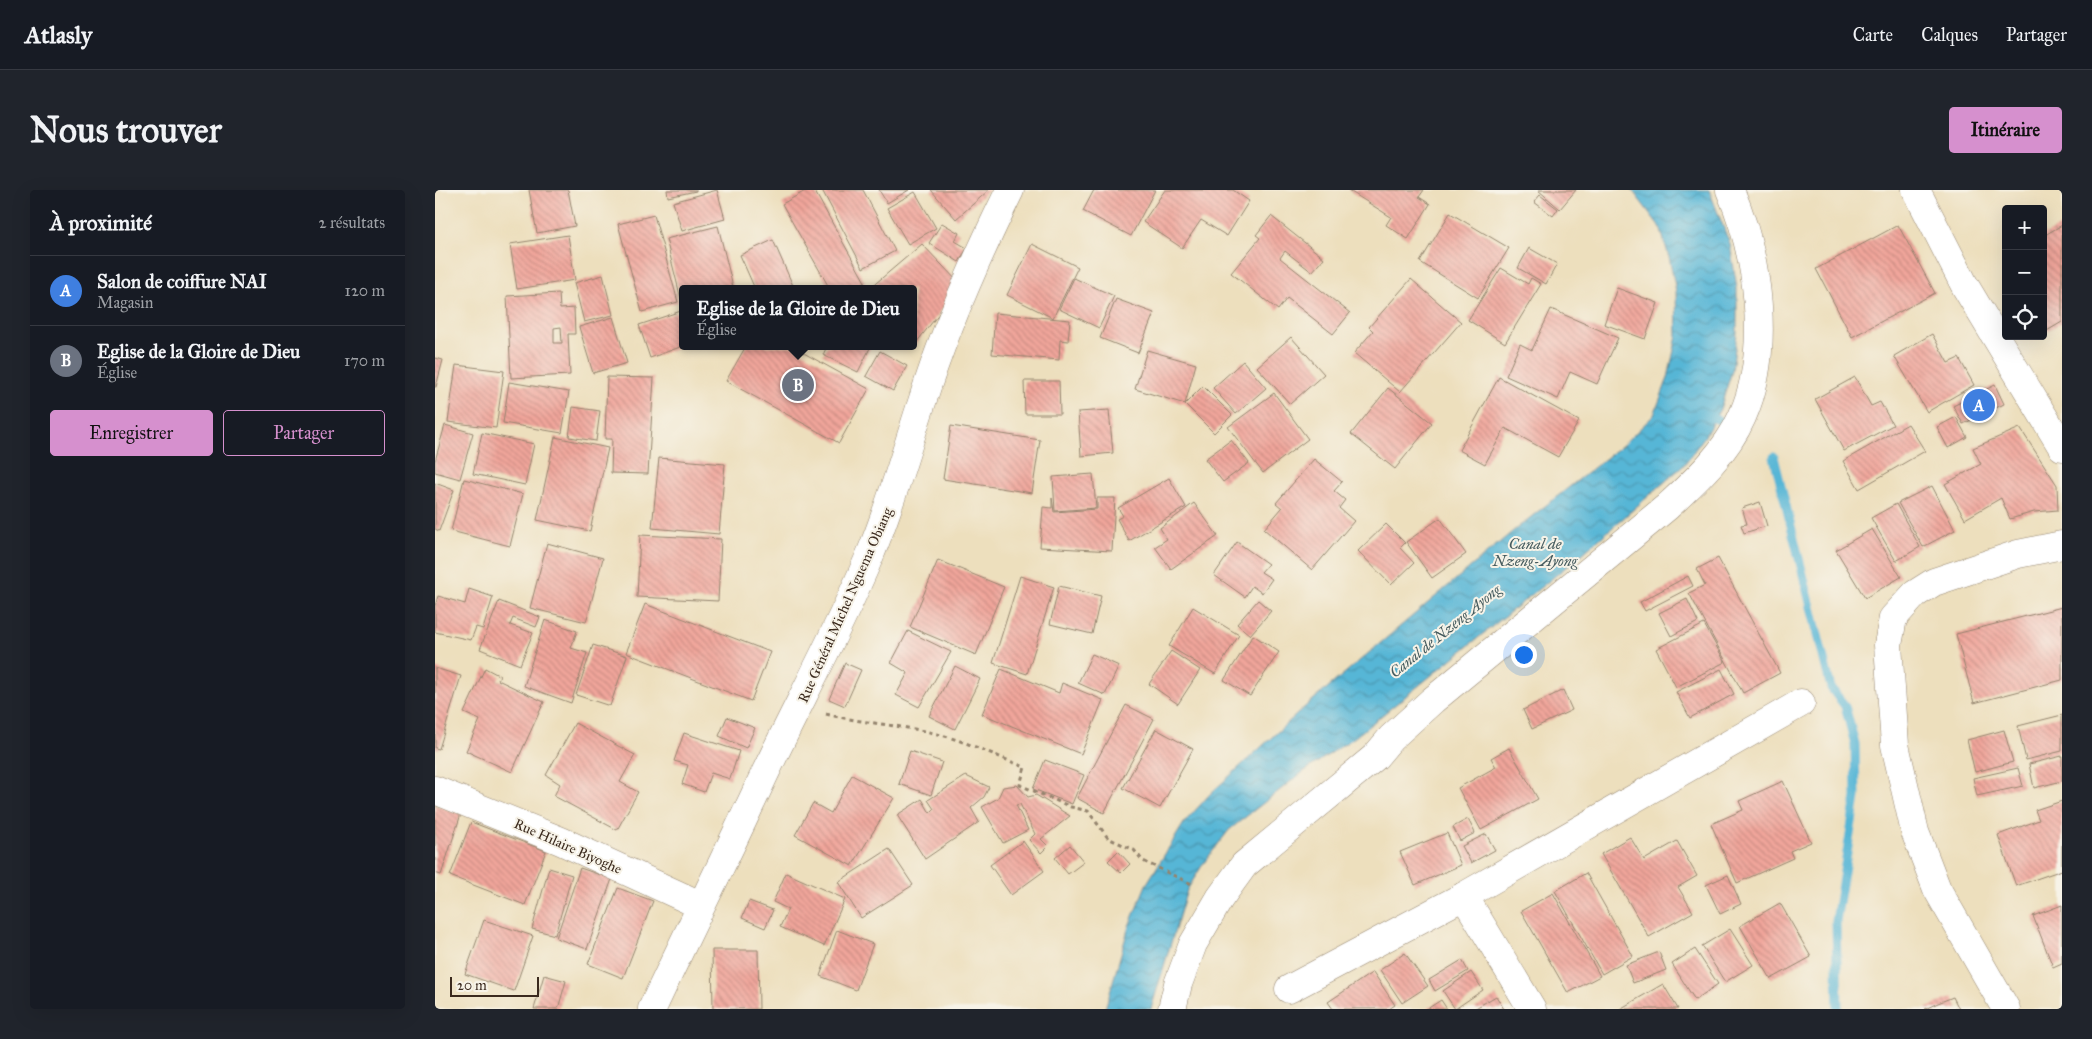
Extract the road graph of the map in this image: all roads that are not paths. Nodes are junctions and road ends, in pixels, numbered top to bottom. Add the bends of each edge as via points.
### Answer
1 (1010, 190) edge
2 (1730, 190) edge
3 (1916, 190) edge
4 (2062, 447) edge
5 (2062, 545) edge
6 (1801, 704) dead end
7 (435, 790) edge
8 (1465, 896) junction
9 (700, 905) junction
10 (1289, 989) dead end
11 (652, 1009) edge
12 (1172, 1009) edge
13 (1532, 1009) edge
14 (2006, 1009) edge

1 - 9 street, Rue Général Michel Nguema Obiang via 968,277 943,340 889,508 869,556 739,833
2 - 12 street via 1750,246 1758,338 1749,398 1729,440 1701,476 1667,507 1433,700 1375,757 1244,865 1193,944
3 - 4 street via 1965,286
5 - 14 street via 2018,554 1935,582 1915,594 1893,618 1888,645 1895,745 1915,832 1937,889
6 - 8 street
7 - 9 street, Rue Hilaire Biyoghe via 561,840
8 - 10 street
8 - 13 street
9 - 11 street, Rue Général Michel Nguema Obiang

